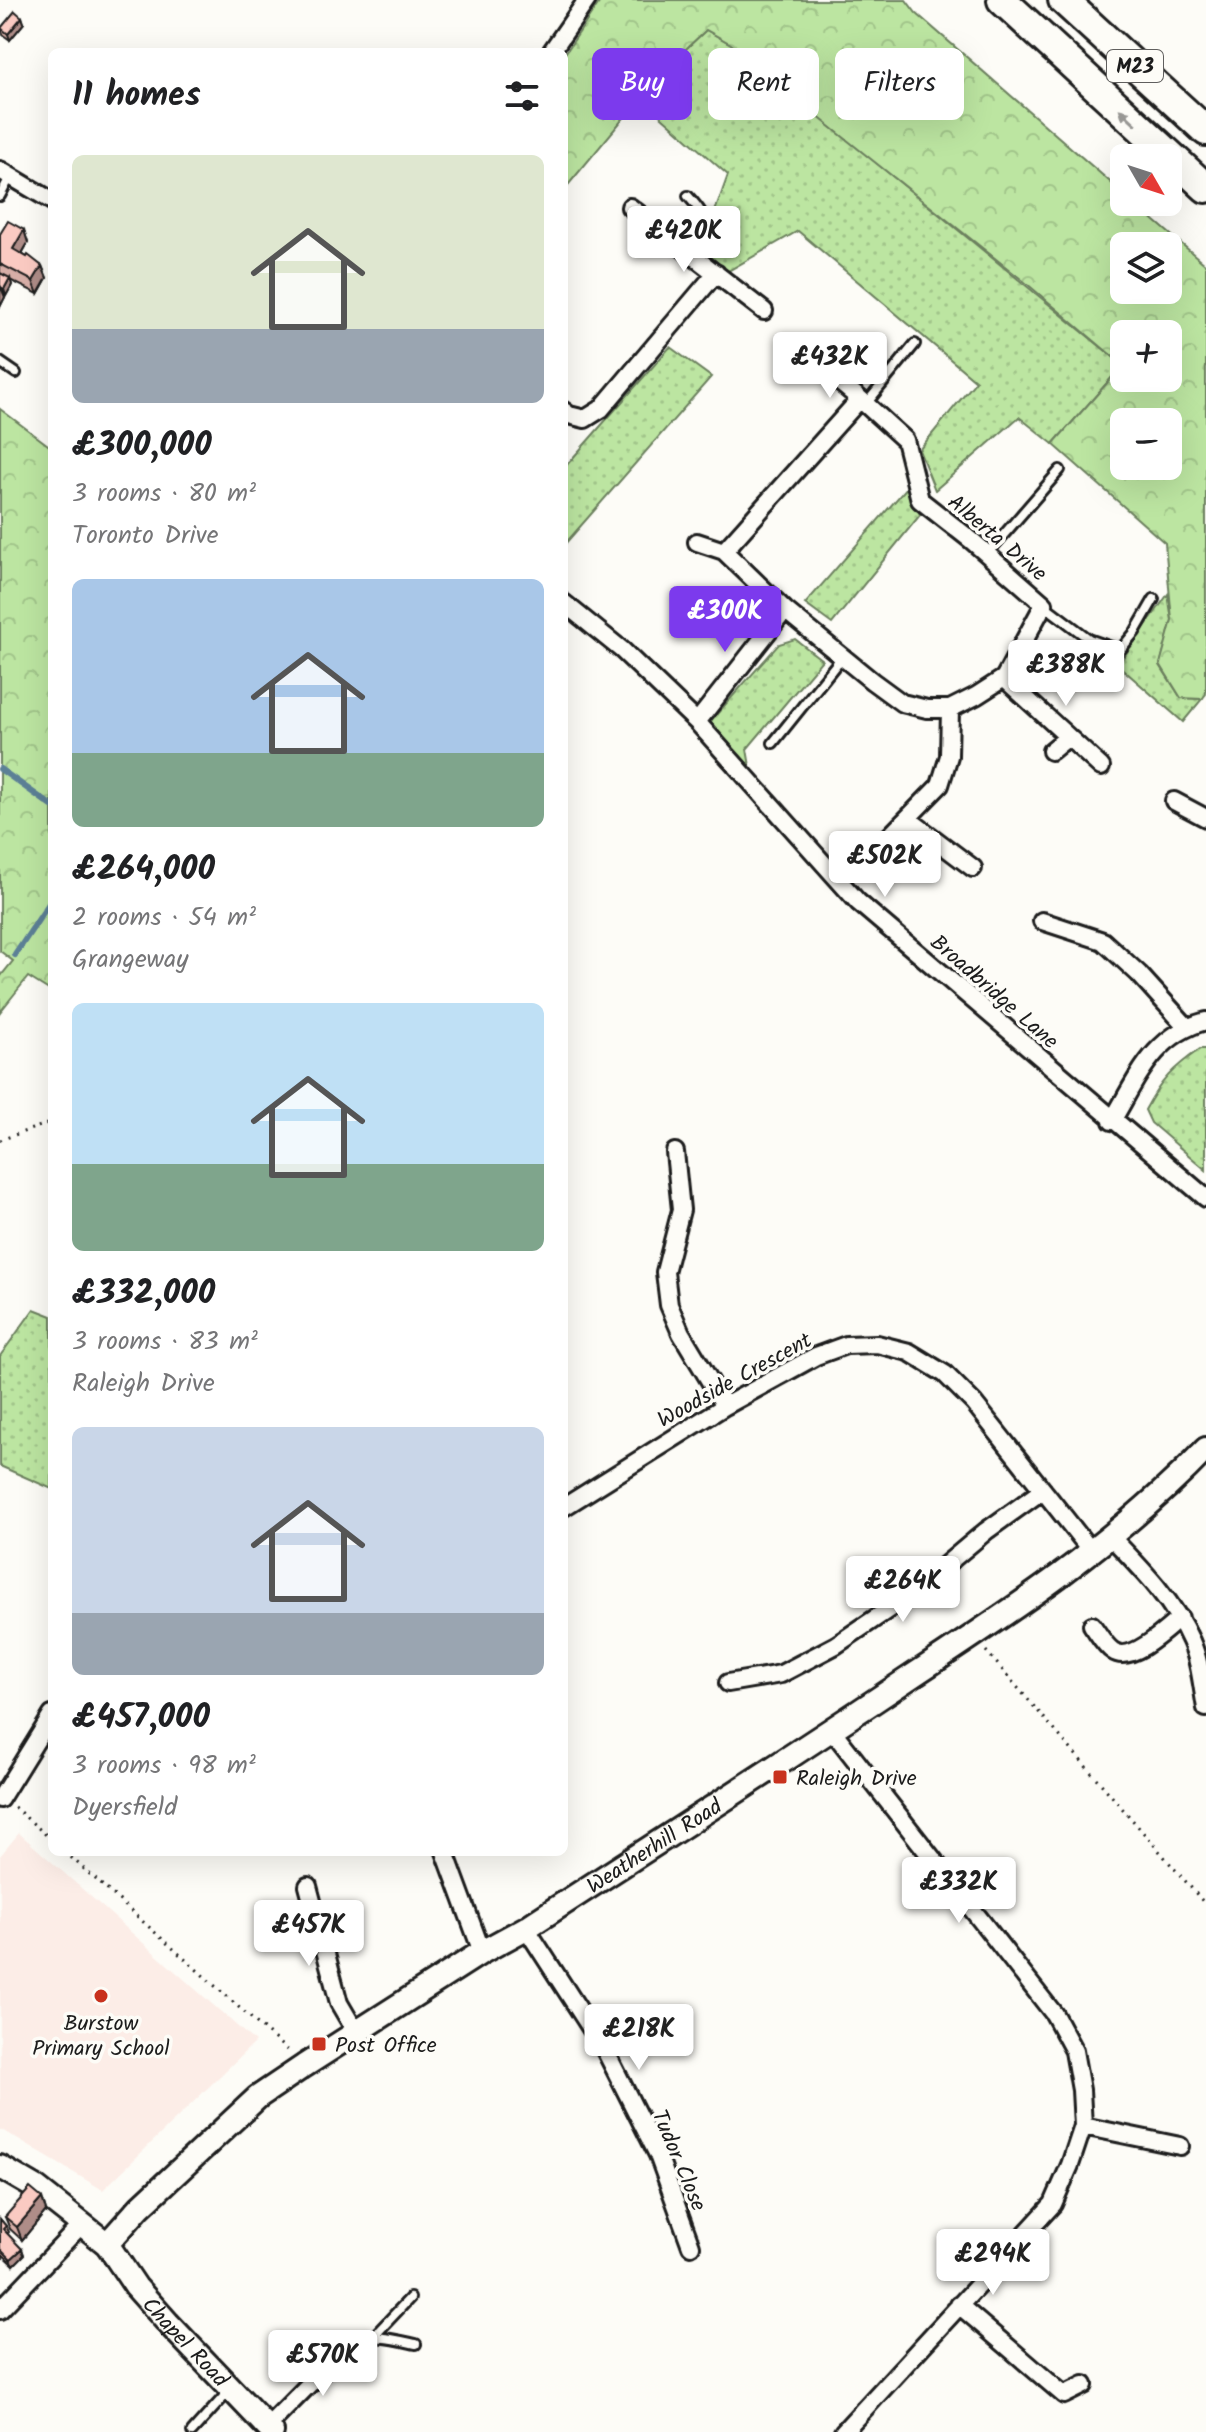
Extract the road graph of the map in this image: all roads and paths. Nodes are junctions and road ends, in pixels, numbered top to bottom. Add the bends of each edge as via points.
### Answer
1 (587, 0) edge
2 (1002, 0) edge
3 (1063, 0) edge
4 (554, 48) edge
5 (1206, 131) edge
6 (5, 173) edge
7 (1206, 188) edge
8 (0, 196) edge
9 (688, 196) dead end
10 (48, 199) edge
11 (630, 207) dead end
12 (693, 256) junction
13 (716, 273) junction
14 (764, 311) dead end
15 (915, 344) dead end
16 (0, 362) edge
17 (825, 370) dead end
18 (16, 373) dead end
19 (863, 402) junction
20 (568, 414) edge
21 (1060, 470) dead end
22 (697, 542) dead end
23 (724, 551) junction
24 (987, 554) junction
25 (1154, 599) dead end
26 (1044, 604) junction
27 (568, 606) edge
28 (785, 610) junction
29 (843, 657) junction
30 (1004, 678) junction
31 (950, 709) junction
32 (697, 722) junction
33 (1068, 737) junction
34 (773, 743) dead end
35 (1051, 751) dead end
36 (1101, 767) dead end
37 (1174, 801) dead end
38 (1206, 818) edge
39 (908, 819) junction
40 (884, 842) dead end
41 (973, 868) dead end
42 (1042, 921) dead end
43 (1206, 1021) edge
44 (1186, 1026) junction
45 (1112, 1121) junction
46 (48, 1123) edge
47 (0, 1140) edge
48 (675, 1152) dead end
49 (1206, 1198) edge
50 (725, 1406) junction
51 (1206, 1449) edge
52 (1043, 1490) junction
53 (568, 1504) edge
54 (1111, 1537) junction
55 (1092, 1552) junction
56 (1180, 1618) junction
57 (1092, 1625) dead end
58 (975, 1635) junction
59 (728, 1683) dead end
60 (1206, 1708) edge
61 (48, 1722) edge
62 (832, 1730) junction
63 (1, 1798) edge
64 (48, 1837) edge
65 (69, 1856) edge
66 (446, 1856) edge
67 (308, 1886) dead end
68 (1206, 1905) edge
69 (526, 1928) junction
70 (482, 1952) junction
71 (356, 2032) junction
72 (304, 2066) junction
73 (1083, 2126) junction
74 (1180, 2146) dead end
75 (0, 2167) edge
76 (81, 2225) junction
77 (107, 2244) junction
78 (691, 2246) dead end
79 (410, 2298) dead end
80 (959, 2305) junction
81 (0, 2310) edge
82 (373, 2337) junction
83 (352, 2341) joint
84 (416, 2344) dead end
85 (1084, 2385) dead end
86 (231, 2389) junction
87 (269, 2429) edge
88 (192, 2432) edge
89 (843, 2432) edge

1 - 4 street
7 -> 2 highway, M23
3 - 5 highway, M23
6 - 8 lane
6 - 10 street
9 - 12 lane via 706,224
11 - 12 street
12 - 13 street
13 - 14 street
13 - 20 street via 601,409 585,419
15 - 19 lane
16 - 18 lane
17 - 19 street, Alberta Drive
19 - 23 street
19 - 24 street, Alberta Drive via 905,440 920,500
21 - 24 lane
22 - 23 street
23 - 28 street
24 - 26 street, Alberta Drive
25 - 26 lane via 1120,650 1089,639
26 - 30 street, Alberta Drive
27 - 32 street, Broadbridge Lane
28 - 29 street
28 - 32 street
29 - 31 street via 902,703
29 - 34 lane
30 - 31 street, Alberta Drive
30 - 33 street
31 - 39 street via 949,756 940,785
32 - 45 street, Broadbridge Lane via 858,902
33 - 35 street
33 - 36 street
37 - 38 street
39 - 40 street
39 - 41 street
42 - 44 street via 1103,941
43 - 44 street
44 - 45 street via 1157,1048
45 - 49 street, Broadbridge Lane
46 - 47 path
48 - 50 street via 681,1210 665,1272 669,1305
50 - 52 street, Woodside Crescent via 846,1345 877,1344 909,1352 945,1374 974,1403
50 - 53 street, Woodside Crescent
51 - 54 street, Weatherhill Road
52 - 55 street, Woodside Crescent
52 - 59 street via 911,1594 836,1645 781,1674
54 - 55 street, Weatherhill Road
54 - 56 street
55 - 58 street, Weatherhill Road
56 - 57 street via 1125,1654 1113,1652
56 - 60 street via 1192,1643
58 - 62 street, Weatherhill Road
58 - 68 path
61 - 63 street
62 - 69 street, Weatherhill Road
62 - 73 street via 1054,2014 1074,2051
63 - 64 path
65 - 72 path
66 - 70 street
67 - 71 street via 339,2003
69 - 70 street, Weatherhill Road
69 - 78 street, Tudor Close via 612,2063 658,2155
70 - 71 street, Weatherhill Road
71 - 72 street, Weatherhill Road
72 - 77 street, Weatherhill Road via 258,2097
73 - 74 street
73 - 80 street via 1053,2204
75 - 76 street, Chapel Road
76 - 77 street, Chapel Road
76 - 81 street
77 - 86 street, Chapel Road via 144,2296
79 - 82 lane
80 - 85 street via 1064,2395
80 - 89 street
82 - 83 lane
82 - 84 lane
83 - 87 street
86 - 87 street, Chapel Road
86 - 88 lane

